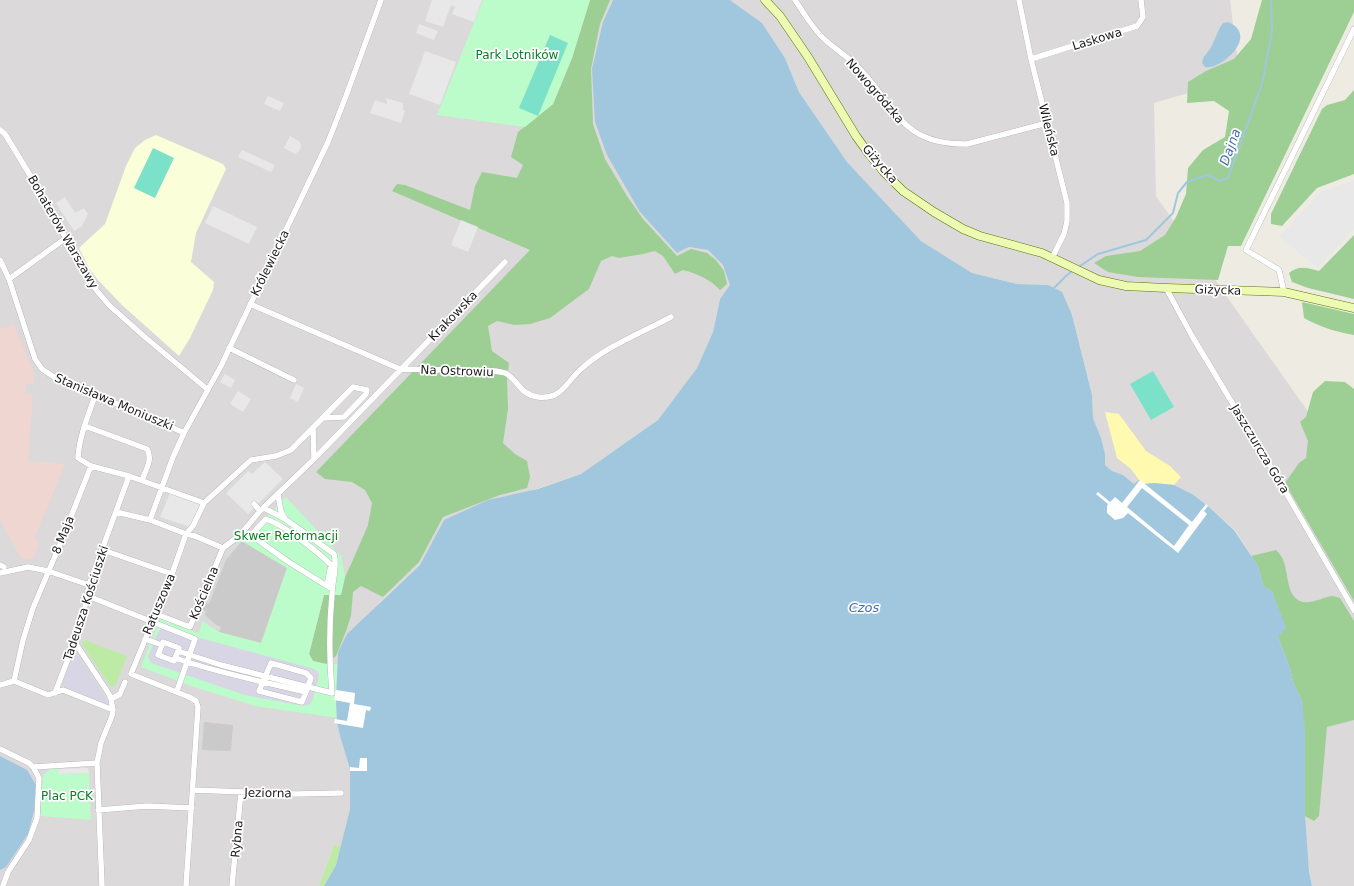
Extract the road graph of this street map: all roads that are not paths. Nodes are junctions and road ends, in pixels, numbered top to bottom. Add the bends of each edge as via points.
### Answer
1 (381, 0) edge
2 (765, 0) edge
3 (795, 0) edge
4 (1019, 0) edge
5 (1141, 0) edge
6 (1354, 29) edge
7 (1031, 59) junction
8 (1046, 123) junction
9 (0, 130) edge
10 (66, 238) junction
11 (1052, 258) junction
12 (0, 260) edge
13 (505, 262) dead end
14 (9, 280) junction
15 (1166, 288) junction
16 (1284, 292) junction
17 (250, 304) junction
18 (1354, 308) edge
19 (671, 317) dead end
20 (229, 348) junction
21 (400, 369) junction
22 (294, 380) dead end
23 (207, 389) junction
24 (95, 396) junction
25 (322, 418) junction
26 (85, 426) junction
27 (314, 427) junction
28 (184, 433) junction
29 (314, 459) junction
30 (91, 466) junction
31 (129, 476) junction
32 (142, 480) junction
33 (162, 488) junction
34 (278, 495) junction
35 (204, 503) junction
36 (254, 504) dead end
37 (262, 510) junction
38 (116, 512) junction
39 (285, 519) junction
40 (150, 520) junction
41 (186, 534) junction
42 (240, 535) junction
43 (251, 535) junction
44 (223, 548) junction
45 (103, 550) junction
46 (48, 571) junction
47 (0, 573) edge
48 (172, 574) junction
49 (90, 585) junction
50 (326, 586) junction
51 (332, 589) junction
52 (88, 596) junction
53 (1354, 610) edge
54 (156, 614) junction
55 (151, 622) junction
56 (145, 639) junction
57 (74, 641) junction
58 (162, 646) junction
59 (178, 651) junction
60 (189, 656) junction
61 (175, 658) junction
62 (187, 662) junction
63 (266, 676) junction
64 (14, 681) junction
65 (125, 682) dead end
66 (263, 682) junction
67 (0, 684) edge
68 (178, 688) dead end
69 (307, 689) junction
70 (55, 693) junction
71 (111, 699) junction
72 (113, 710) junction
73 (0, 749) edge
74 (97, 763) junction
75 (34, 767) junction
76 (194, 790) junction
77 (240, 792) junction
78 (341, 793) dead end
79 (192, 808) junction
80 (98, 810) junction
81 (3, 886) edge
82 (102, 886) edge
83 (186, 886) edge
84 (232, 886) edge

1 - 17 street, Królewiecka via 328,142
2 - 11 street, Giżycka via 787,26 868,154 903,191 963,229
3 - 8 street, Nowogródzka via 817,33 861,70 902,123 926,138 967,144
4 - 7 street, Wileńska
5 - 7 street, Laskowa via 1143,17 1137,26
6 - 16 street via 1246,250 1279,270
7 - 8 street, Wileńska
8 - 11 street, Wileńska via 1067,203 1064,234
9 - 10 street, Bohaterów Warszawy via 5,134
10 - 14 street
10 - 23 street, Bohaterów Warszawy via 97,291 110,306
11 - 15 street, Giżycka via 1099,280 1126,286
12 - 14 street, Stanisława Moniuszki
13 - 21 street, Krakowska
14 - 24 street, Stanisława Moniuszki via 35,359 42,369
15 - 16 street, Giżycka
15 - 53 street, Jaszczurcza Góra
16 - 18 street, Giżycka
17 - 20 street, Królewiecka
17 - 21 street
19 - 21 street, Na Ostrowiu via 609,349 581,369 563,390 549,397 525,393 507,374 495,371
20 - 22 street
20 - 23 street, Królewiecka
21 - 29 street, Krakowska
23 - 28 street, Królewiecka
24 - 26 street
24 - 28 street, Stanisława Moniuszki via 139,412
25 - 25 street via 353,387 367,390 344,417
25 - 27 street
26 - 30 street via 78,458
26 - 32 street via 147,449 150,454 149,462
27 - 29 street
27 - 35 street via 291,450 276,456 251,460
28 - 33 street, Królewiecka
29 - 34 street, Krakowska
30 - 31 street
30 - 46 street, 8 Maja
31 - 32 street
31 - 38 street, Tadeusza Kościuszki
32 - 33 street
33 - 35 street
33 - 40 street, Królewiecka
34 - 37 street, Krakowska
34 - 39 street
35 - 41 street, Ratuszowa via 193,526
36 - 37 street
37 - 39 street
37 - 42 street, Krakowska
38 - 40 street
38 - 45 street, Tadeusza Kościuszki
39 - 51 street via 334,554 336,560
40 - 41 street
41 - 44 street
41 - 48 street, Ratuszowa
42 - 43 street
42 - 44 street, Krakowska
43 - 50 street
43 - 50 street via 266,519 274,522 321,554 331,565
44 - 54 street, Kościelna via 190,627
45 - 48 street
45 - 49 street, Tadeusza Kościuszki
46 - 47 street via 28,568
46 - 49 street
46 - 64 street, 8 Maja via 23,640
48 - 54 street, Ratuszowa
49 - 52 street, Tadeusza Kościuszki
50 - 51 street
51 - 69 street via 332,693
52 - 55 street
52 - 57 street, Tadeusza Kościuszki
54 - 55 street, Ratuszowa
55 - 56 street, Ratuszowa
55 - 60 street via 195,639
56 - 58 street
56 - 76 street, Ratuszowa via 131,674 177,691 196,701 198,707
57 - 70 street, Tadeusza Kościuszki
57 - 71 street
58 - 59 street via 163,642 179,648
58 - 61 street via 158,655 174,661
59 - 60 street
59 - 61 street
60 - 62 street
60 - 63 street
61 - 62 street
62 - 66 street
62 - 68 street
63 - 66 street
63 - 69 street
63 - 69 street via 271,663 306,673 311,678
64 - 67 street
64 - 70 street via 48,695
65 - 71 street via 120,694
66 - 69 street
66 - 69 street via 259,691 302,702
70 - 72 street via 63,690
71 - 72 street
72 - 74 street
73 - 75 street
74 - 75 street
74 - 80 street
75 - 81 street via 39,778 37,818 29,840 8,872
76 - 77 street, Jeziorna
76 - 79 street
77 - 78 street, Jeziorna
77 - 84 street, Rybna
79 - 80 street via 148,806
79 - 83 street
80 - 82 street

